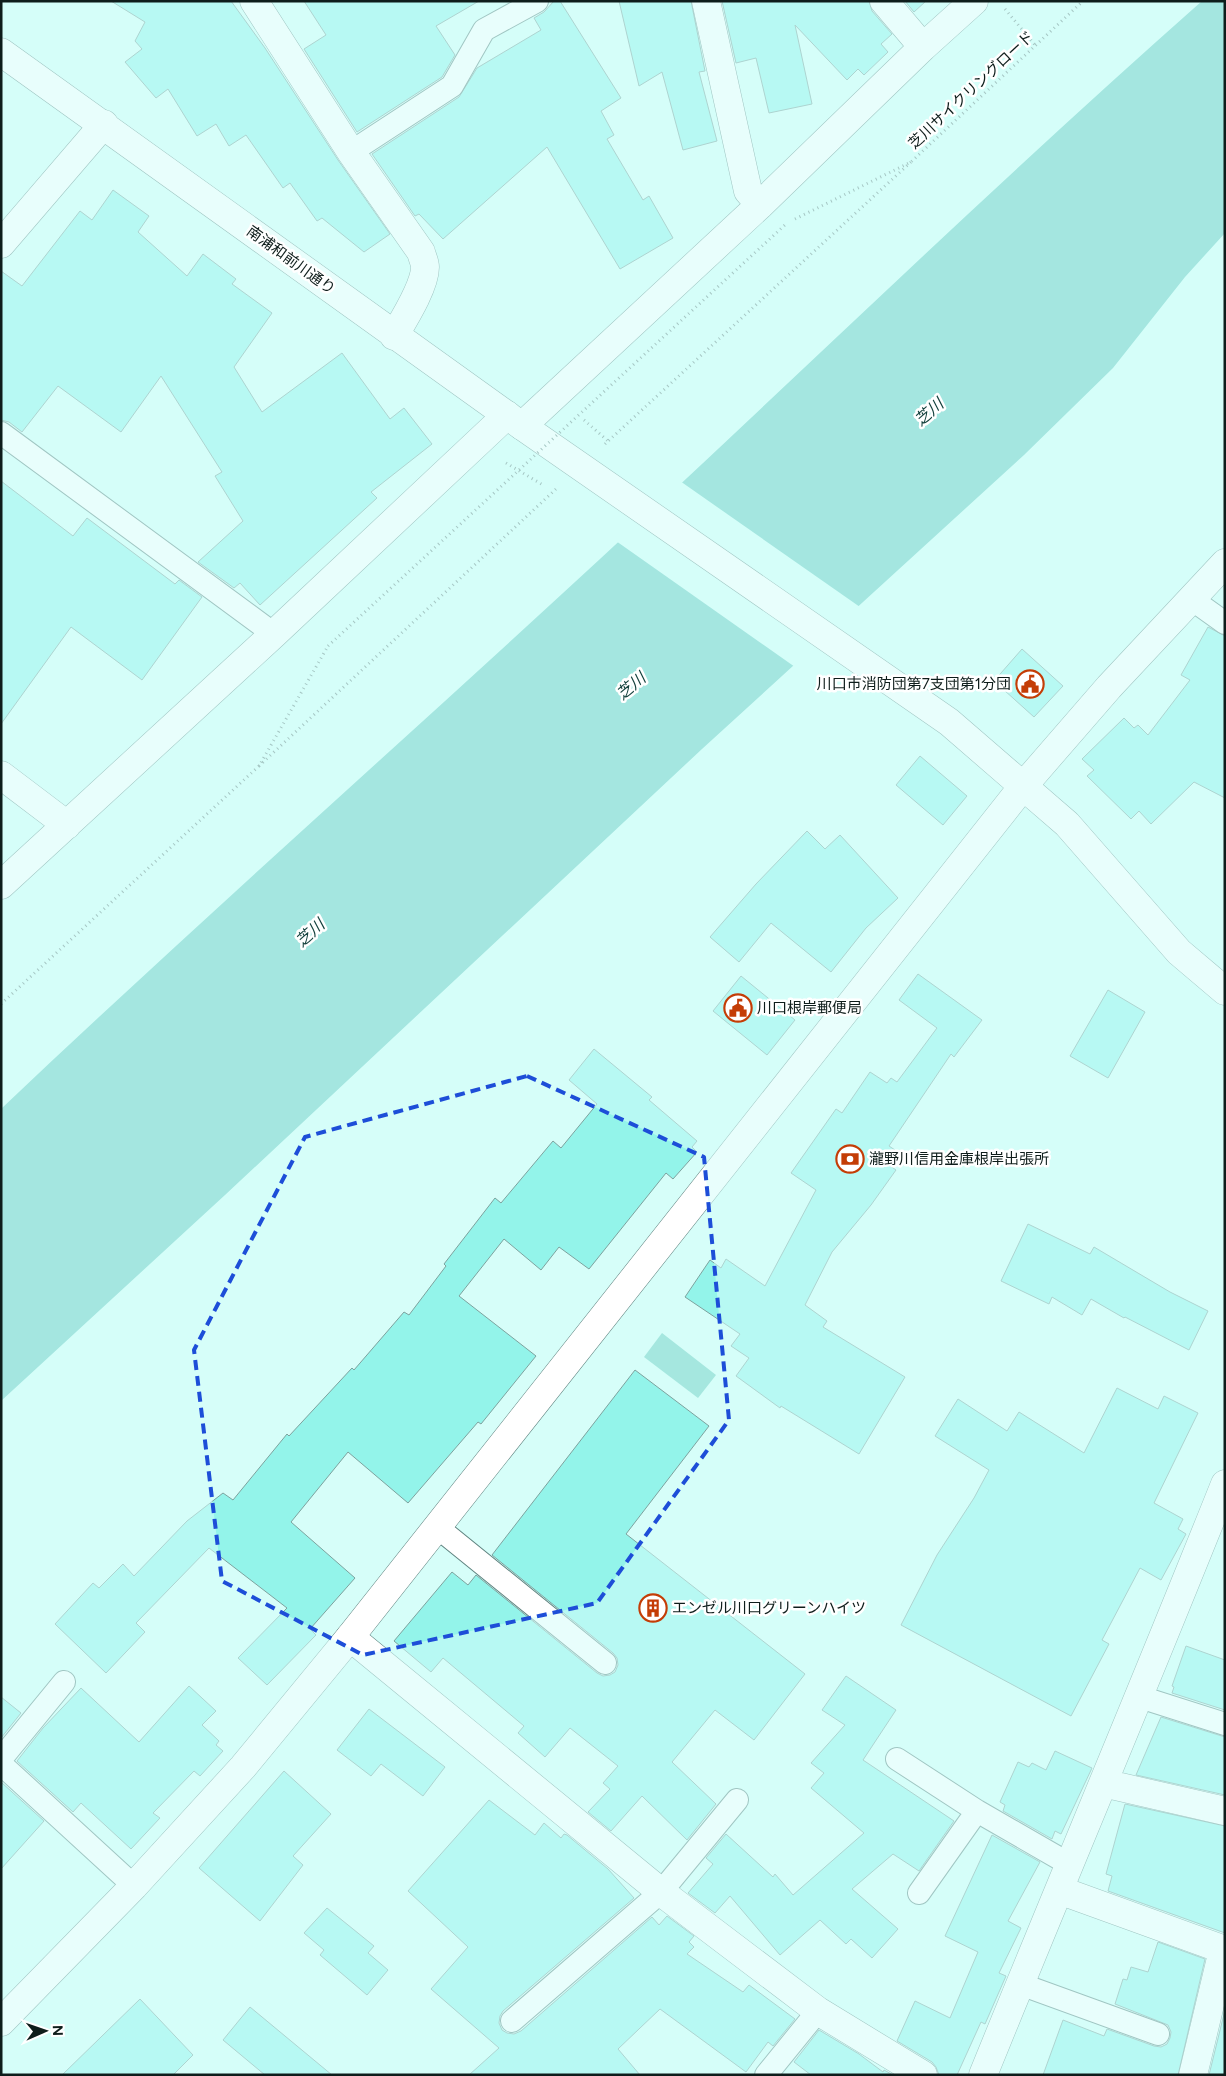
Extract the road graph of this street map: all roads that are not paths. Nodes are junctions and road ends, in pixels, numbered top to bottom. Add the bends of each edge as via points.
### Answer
1 (254, 1) edge
2 (536, 1) edge
3 (706, 1) edge
4 (884, 1) edge
5 (974, 1) edge
6 (923, 47) junction
7 (1, 52) edge
8 (104, 124) junction
9 (352, 152) junction
10 (760, 206) junction
11 (1, 244) edge
12 (394, 336) junction
13 (514, 421) junction
14 (1, 433) edge
15 (1225, 563) edge
16 (1190, 598) junction
17 (1225, 623) edge
18 (274, 634) junction
19 (1, 775) edge
20 (1024, 785) junction
21 (67, 824) junction
22 (1, 885) edge
23 (1225, 991) edge
24 (1225, 1484) edge
25 (437, 1527) junction
26 (350, 1636) junction
27 (605, 1663) dead end
28 (64, 1682) dead end
29 (1140, 1697) junction
30 (1225, 1724) edge
31 (897, 1759) dead end
32 (1, 1760) edge
33 (1, 1764) edge
34 (1104, 1783) junction
35 (737, 1800) dead end
36 (976, 1811) junction
37 (1225, 1811) edge
38 (1069, 1864) junction
39 (134, 1886) junction
40 (1059, 1890) junction
41 (661, 1892) junction
42 (919, 1893) dead end
43 (1224, 1950) edge
44 (1020, 1984) junction
45 (818, 2011) junction
46 (512, 2021) dead end
47 (1, 2022) edge
48 (1158, 2034) dead end
49 (766, 2075) edge
50 (923, 2075) edge
51 (983, 2075) edge
52 (1193, 2075) edge

1 - 9 street
2 - 9 lane via 484,30 452,86
3 - 10 street via 748,191
4 - 6 street
5 - 6 street
6 - 10 street
7 - 8 street, 南浦和前川通り
8 - 11 street
8 - 12 street, 南浦和前川通り
9 - 12 street via 420,252 425,266 413,303
10 - 13 street
12 - 13 street, 南浦和前川通り
13 - 18 street
13 - 20 street, 南浦和前川通り via 949,722
14 - 18 lane
15 - 16 street
16 - 17 lane
16 - 20 street
18 - 21 street
19 - 21 street
20 - 23 street, 南浦和前川通り via 1067,824 1179,952
20 - 25 street
21 - 22 street
24 - 29 street
25 - 26 street
25 - 27 lane
26 - 39 street via 243,1767
26 - 41 street
28 - 32 lane
29 - 30 lane
29 - 34 street
31 - 36 lane
33 - 39 lane
34 - 37 street
34 - 38 street
35 - 41 lane
36 - 38 lane
36 - 42 lane
38 - 40 street
39 - 47 street
40 - 43 street
40 - 44 street
41 - 45 street
41 - 46 lane
43 - 52 street
44 - 48 lane
44 - 51 street
45 - 49 lane
45 - 50 street

